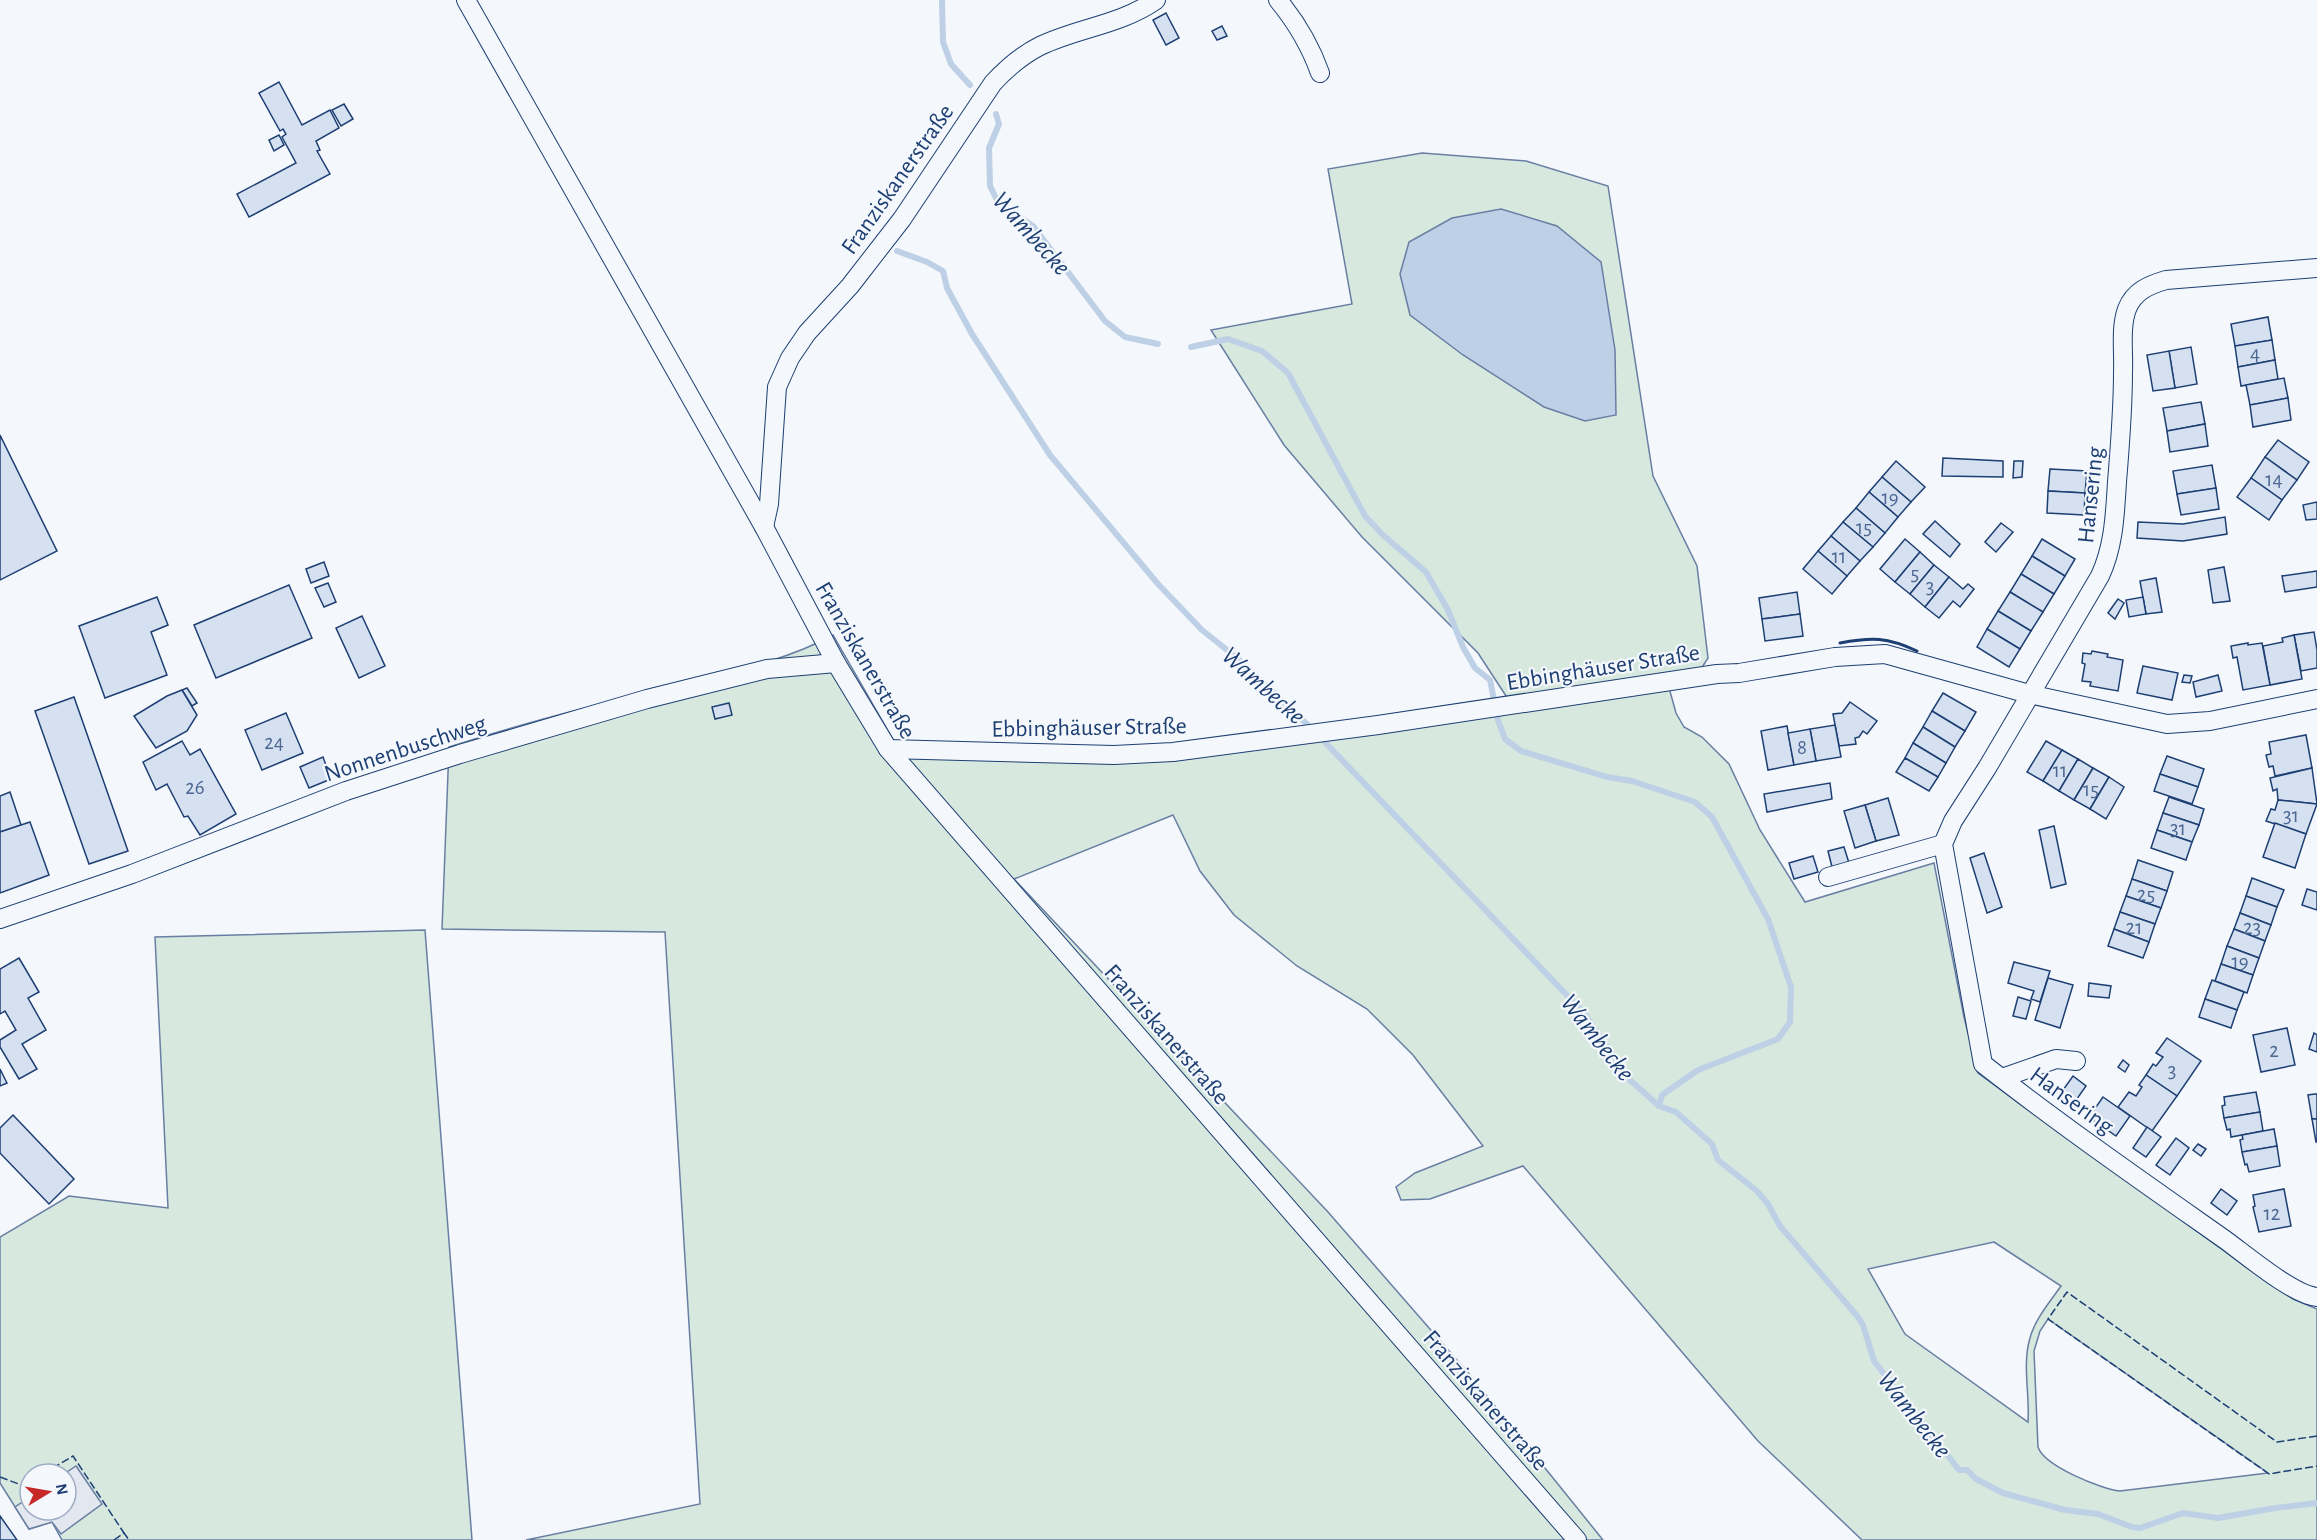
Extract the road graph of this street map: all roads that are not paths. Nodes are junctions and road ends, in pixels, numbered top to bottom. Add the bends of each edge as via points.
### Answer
1 (466, 0) edge
2 (1278, 0) edge
3 (1152, 3) edge
4 (1320, 74) dead end
5 (2317, 268) edge
6 (764, 527) junction
7 (836, 663) junction
8 (2029, 694) junction
9 (2317, 699) edge
10 (888, 749) junction
11 (1943, 844) junction
12 (1828, 877) dead end
13 (0, 919) edge
14 (2076, 1061) dead end
15 (2002, 1078) junction
16 (2317, 1297) edge
17 (1577, 1540) edge

1 - 6 street, Franziskanerstraße
2 - 4 street via 1311,48
3 - 6 street, Franziskanerstraße via 1114,21 1041,46 1012,64 993,83 902,219 807,333 777,387
5 - 8 street, Hansering via 2166,280 2136,294 2127,309 2123,333 2119,461 2108,558
6 - 7 street, Franziskanerstraße
7 - 10 street, Franziskanerstraße
7 - 13 street, Nonnenbuschweg via 767,669 647,699 460,754 346,791 132,874
8 - 9 street, Ebbinghäuser Straße via 2168,724 2210,721
8 - 10 street, Ebbinghäuser Straße via 1885,654 1835,657 1173,752 1114,755
8 - 11 street, Hansering
10 - 17 street, Franziskanerstraße
11 - 12 street
11 - 15 street, Hansering via 1983,1064
14 - 15 street via 2056,1059
15 - 16 street, Hansering via 2299,1292

